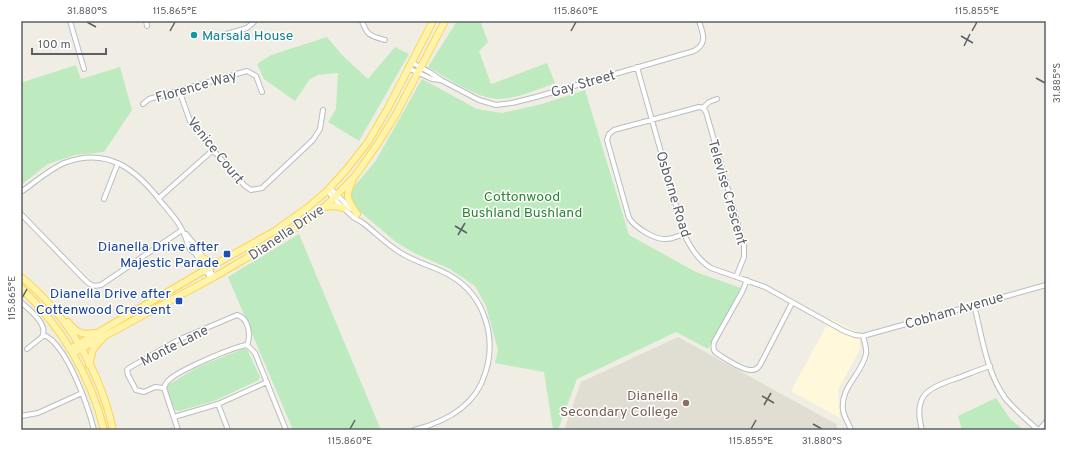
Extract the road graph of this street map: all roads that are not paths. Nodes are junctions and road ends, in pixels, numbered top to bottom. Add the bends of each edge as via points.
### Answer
1 (70, 21) edge
2 (146, 21) edge
3 (254, 21) edge
4 (362, 21) edge
5 (433, 21) edge
6 (445, 21) edge
7 (699, 21) edge
8 (147, 26) dead end
9 (220, 36) dead end
10 (385, 40) dead end
11 (410, 65) junction
12 (637, 67) junction
13 (84, 70) dead end
14 (420, 70) junction
15 (179, 90) junction
16 (262, 92) dead end
17 (717, 99) dead end
18 (143, 104) dead end
19 (703, 108) junction
20 (323, 110) dead end
21 (651, 119) junction
22 (213, 150) junction
23 (118, 163) junction
24 (355, 176) junction
25 (329, 189) junction
26 (21, 192) edge
27 (335, 196) junction
28 (158, 198) junction
29 (104, 199) dead end
30 (324, 207) junction
31 (344, 208) junction
32 (21, 214) edge
33 (357, 214) junction
34 (363, 223) junction
35 (183, 232) junction
36 (684, 234) junction
37 (202, 257) junction
38 (215, 264) junction
39 (207, 269) junction
40 (21, 277) edge
41 (736, 277) junction
42 (212, 278) junction
43 (747, 280) junction
44 (1046, 285) edge
45 (21, 288) edge
46 (42, 295) junction
47 (21, 302) edge
48 (792, 303) junction
49 (974, 305) junction
50 (102, 334) junction
51 (44, 335) junction
52 (863, 336) junction
53 (247, 345) junction
54 (79, 346) junction
55 (27, 350) dead end
56 (72, 351) junction
57 (90, 365) junction
58 (990, 366) junction
59 (267, 382) junction
60 (164, 388) junction
61 (82, 393) junction
62 (218, 404) junction
63 (21, 416) edge
64 (174, 417) junction
65 (1046, 422) edge
66 (94, 430) edge
67 (104, 430) edge
68 (113, 430) edge
69 (178, 430) edge
70 (228, 430) edge
71 (286, 430) edge
72 (414, 430) edge
73 (851, 430) edge
74 (922, 430) edge
75 (1039, 430) edge

1 - 13 street
2 - 8 street
3 - 9 street via 247,28
4 - 10 street via 370,36
5 - 11 main road, Dianella Drive
6 - 14 main road, Dianella Drive
7 - 12 street, Gay Street via 704,38 699,48
11 - 14 street, Gay Street
11 - 25 main road, Dianella Drive via 368,142
12 - 14 street, Gay Street via 536,97 496,105 479,100 431,73
12 - 21 street, Osborne Road
14 - 24 main road, Dianella Drive via 377,145
15 - 16 street, Florence Way via 247,71 256,76
15 - 18 street, Florence Way via 149,99
15 - 22 street, Venice Court via 190,122
17 - 19 street
19 - 21 street via 696,107
19 - 41 street, Televise Crescent via 744,246 744,257
20 - 22 street, Venice Court via 320,129 313,140 262,188 252,190 245,186
21 - 36 street, Osborne Road
21 - 36 street via 614,130 609,134 607,140 611,155 632,222 661,239
22 - 28 street
23 - 26 street via 90,158 64,163
23 - 28 street via 138,175
23 - 29 street
24 - 27 main road, Dianella Drive
24 - 33 main road via 347,197
25 - 27 street
25 - 38 main road, Dianella Drive via 275,231
27 - 30 main road, Dianella Drive
27 - 31 street
27 - 33 street
28 - 35 street
30 - 31 main road
30 - 42 main road, Dianella Drive via 281,238
31 - 34 street
32 - 35 street via 90,285 95,286 101,285
33 - 34 street
34 - 72 street via 403,255 440,270 462,283 478,300 490,338 489,364 476,392 462,408 447,419
35 - 37 street via 194,243
35 - 39 street via 189,247
36 - 41 street, Osborne Road via 694,252 705,264
37 - 38 main road
37 - 39 street
38 - 39 main road, Dianella Drive
39 - 42 street
39 - 50 main road, Dianella Drive
40 - 46 main road
41 - 43 street, Osborne Road
42 - 50 main road, Dianella Drive
43 - 48 street, Osborne Road
43 - 48 street via 713,348 718,354 744,368 750,371 760,366
44 - 49 street, Cobham Avenue
45 - 56 main road via 57,328
46 - 50 main road via 51,301 76,332
46 - 54 main road
47 - 51 street via 42,325
48 - 52 street, Osborne Road via 844,331 855,336
49 - 52 street, Cobham Avenue
49 - 58 street
50 - 54 main road, Dianella Drive
50 - 57 main road via 93,349
51 - 55 street
51 - 61 street via 55,343 72,370
52 - 73 street via 866,354 845,392 843,402 843,411
53 - 59 street via 255,353
53 - 60 street via 199,363 172,378
53 - 60 street, Monte Lane via 250,336 243,318 237,315 178,340 127,370 134,387 141,392 155,387
54 - 56 main road, Dianella Drive
54 - 57 main road
56 - 67 main road via 91,389
57 - 68 main road via 103,393
58 - 74 street via 938,384 925,394 920,412
58 - 75 street via 1006,399
59 - 62 street
59 - 71 street
60 - 64 street
61 - 63 street via 38,413
61 - 66 street
62 - 64 street
62 - 70 street
64 - 69 street
65 - 75 street

